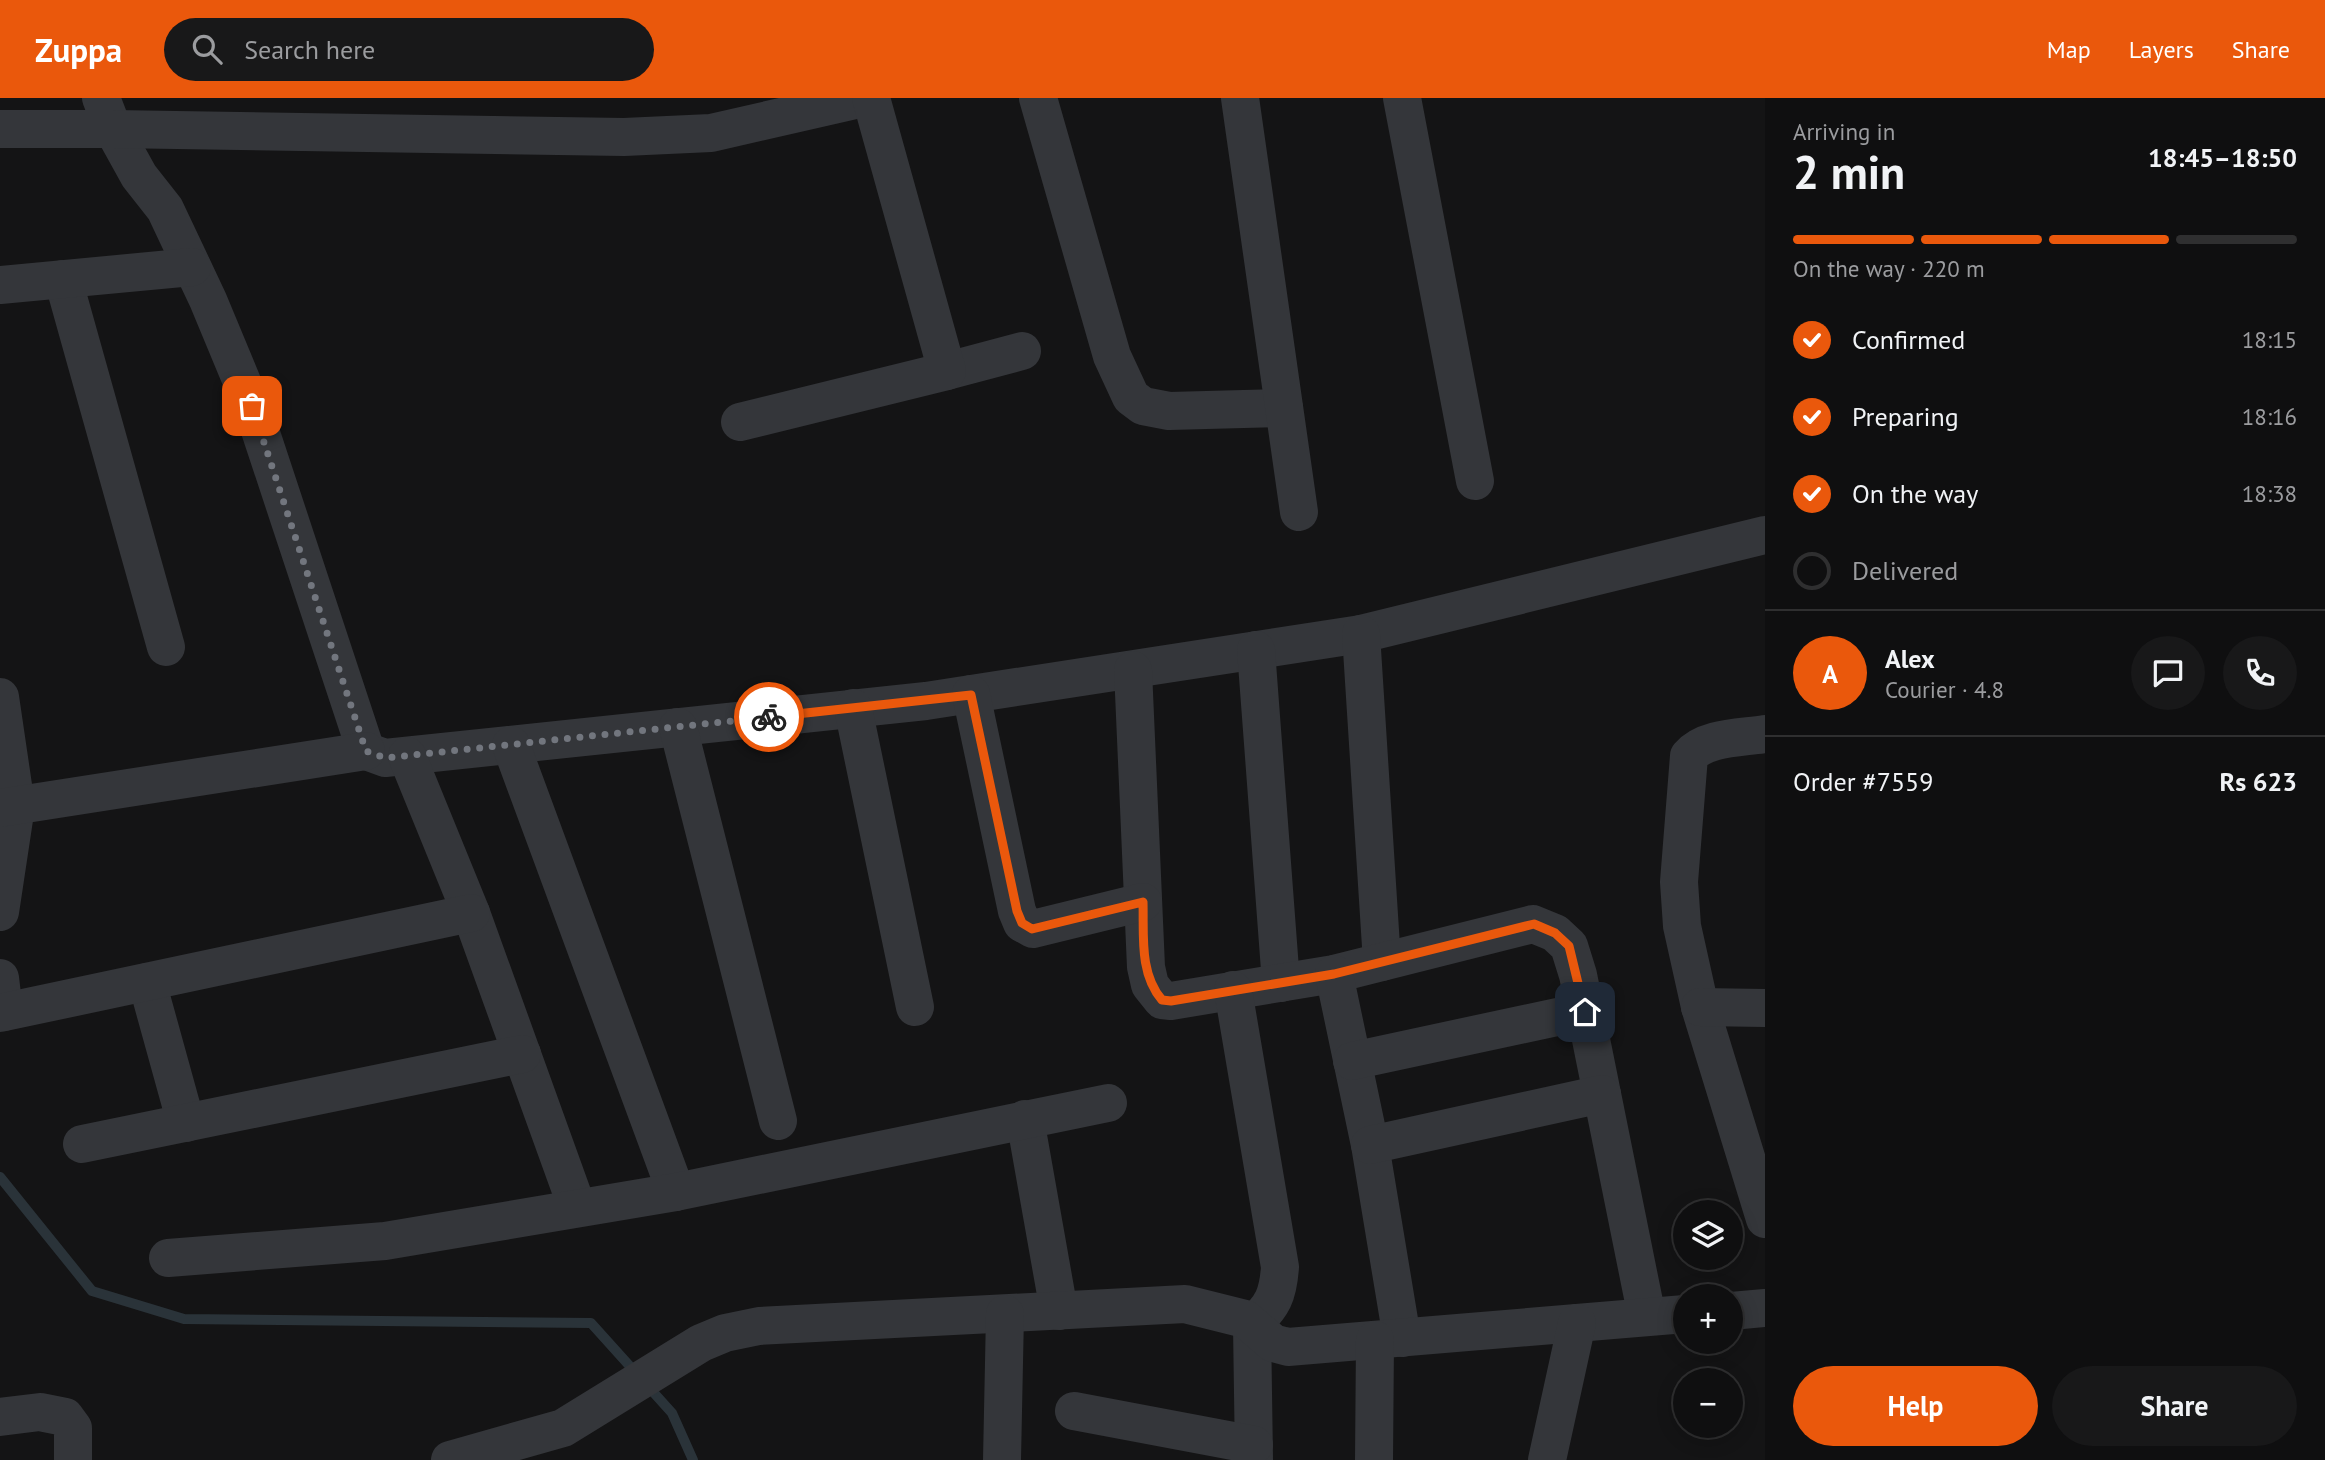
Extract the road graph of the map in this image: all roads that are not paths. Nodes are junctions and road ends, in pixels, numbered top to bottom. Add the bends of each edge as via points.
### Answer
1 (864, 98) edge
2 (871, 98) edge
3 (1038, 98) edge
4 (1240, 98) edge
5 (1402, 98) edge
6 (107, 113) edge
7 (0, 129) edge
8 (192, 267) junction
9 (63, 279) junction
10 (0, 285) edge
11 (1022, 351) dead end
12 (947, 371) junction
13 (1284, 408) junction
14 (740, 422) dead end
15 (1475, 481) dead end
16 (1299, 512) dead end
17 (1765, 535) edge
18 (1361, 634) junction
19 (166, 647) dead end
20 (1256, 650) junction
21 (1133, 670) junction
22 (971, 695) junction
23 (0, 697) edge
24 (853, 708) junction
25 (678, 727) junction
26 (1765, 734) edge
27 (511, 745) junction
28 (366, 751) junction
29 (407, 756) junction
30 (8, 807) edge
31 (1143, 902) junction
32 (0, 912) edge
33 (471, 913) junction
34 (1382, 962) junction
35 (1334, 974) junction
36 (147, 982) junction
37 (1281, 983) junction
38 (1233, 990) junction
39 (1, 1001) edge
40 (915, 1007) dead end
41 (1700, 1007) junction
42 (1765, 1008) edge
43 (1585, 1012) junction
44 (522, 1054) junction
45 (1352, 1061) junction
46 (1602, 1094) junction
47 (1108, 1103) dead end
48 (1025, 1119) junction
49 (778, 1121) dead end
50 (186, 1123) junction
51 (82, 1144) dead end
52 (1370, 1145) junction
53 (676, 1192) junction
54 (577, 1208) junction
55 (1765, 1219) edge
56 (168, 1258) dead end
57 (1765, 1308) edge
58 (1743, 1310) edge
59 (1059, 1311) junction
60 (1005, 1314) junction
61 (1673, 1315) edge
62 (1647, 1317) junction
63 (1577, 1324) junction
64 (1252, 1325) junction
65 (1389, 1339) junction
66 (1074, 1411) dead end
67 (0, 1417) edge
68 (562, 1444) edge
69 (1254, 1453) edge
70 (1377, 1459) edge
71 (74, 1460) edge
72 (450, 1460) edge
73 (1002, 1460) edge
74 (1547, 1460) edge

1 - 6 street via 710,133 624,137
2 - 12 street
3 - 13 street via 1112,356 1131,397 1143,406 1169,411
4 - 13 street
5 - 15 street
6 - 7 street
6 - 8 street via 139,176 165,209
8 - 9 street
8 - 28 street via 252,406
9 - 10 street
9 - 19 street
11 - 12 street
12 - 14 street
13 - 16 street
17 - 18 street
18 - 20 street
18 - 34 street
20 - 21 street
20 - 37 street
21 - 22 street
21 - 31 street
22 - 24 street
22 - 31 street via 1022,923 1032,929
23 - 30 street
24 - 25 street
24 - 40 street
25 - 27 street
25 - 49 street
26 - 41 street via 1708,743 1689,757 1679,883 1682,926
27 - 29 street
27 - 53 street
28 - 29 street via 385,758
28 - 30 street
29 - 33 street
30 - 32 street
31 - 38 street via 1146,967 1150,985 1162,1000
33 - 36 street
33 - 44 street
34 - 35 street
34 - 43 street via 1534,924 1555,933 1569,946
35 - 37 street
35 - 45 street
36 - 39 street
36 - 50 street
37 - 38 street
38 - 64 street via 1280,1267 1269,1310
41 - 42 street
41 - 55 street
43 - 45 street
43 - 46 street
44 - 50 street
44 - 54 street
45 - 52 street
46 - 52 street
46 - 62 street
47 - 48 street
48 - 53 street
48 - 59 street
50 - 51 street
52 - 65 street
53 - 54 street
54 - 56 street via 385,1241
57 - 58 street
59 - 60 street
59 - 64 street via 1185,1304 1245,1319
60 - 68 street via 759,1326 725,1333 701,1343
60 - 73 street
61 - 62 street
62 - 63 street
63 - 65 street
63 - 74 street
64 - 65 street via 1273,1343 1289,1348
64 - 69 street
65 - 70 street
66 - 69 street
67 - 71 street via 40,1412 65,1417 73,1428
68 - 72 street

